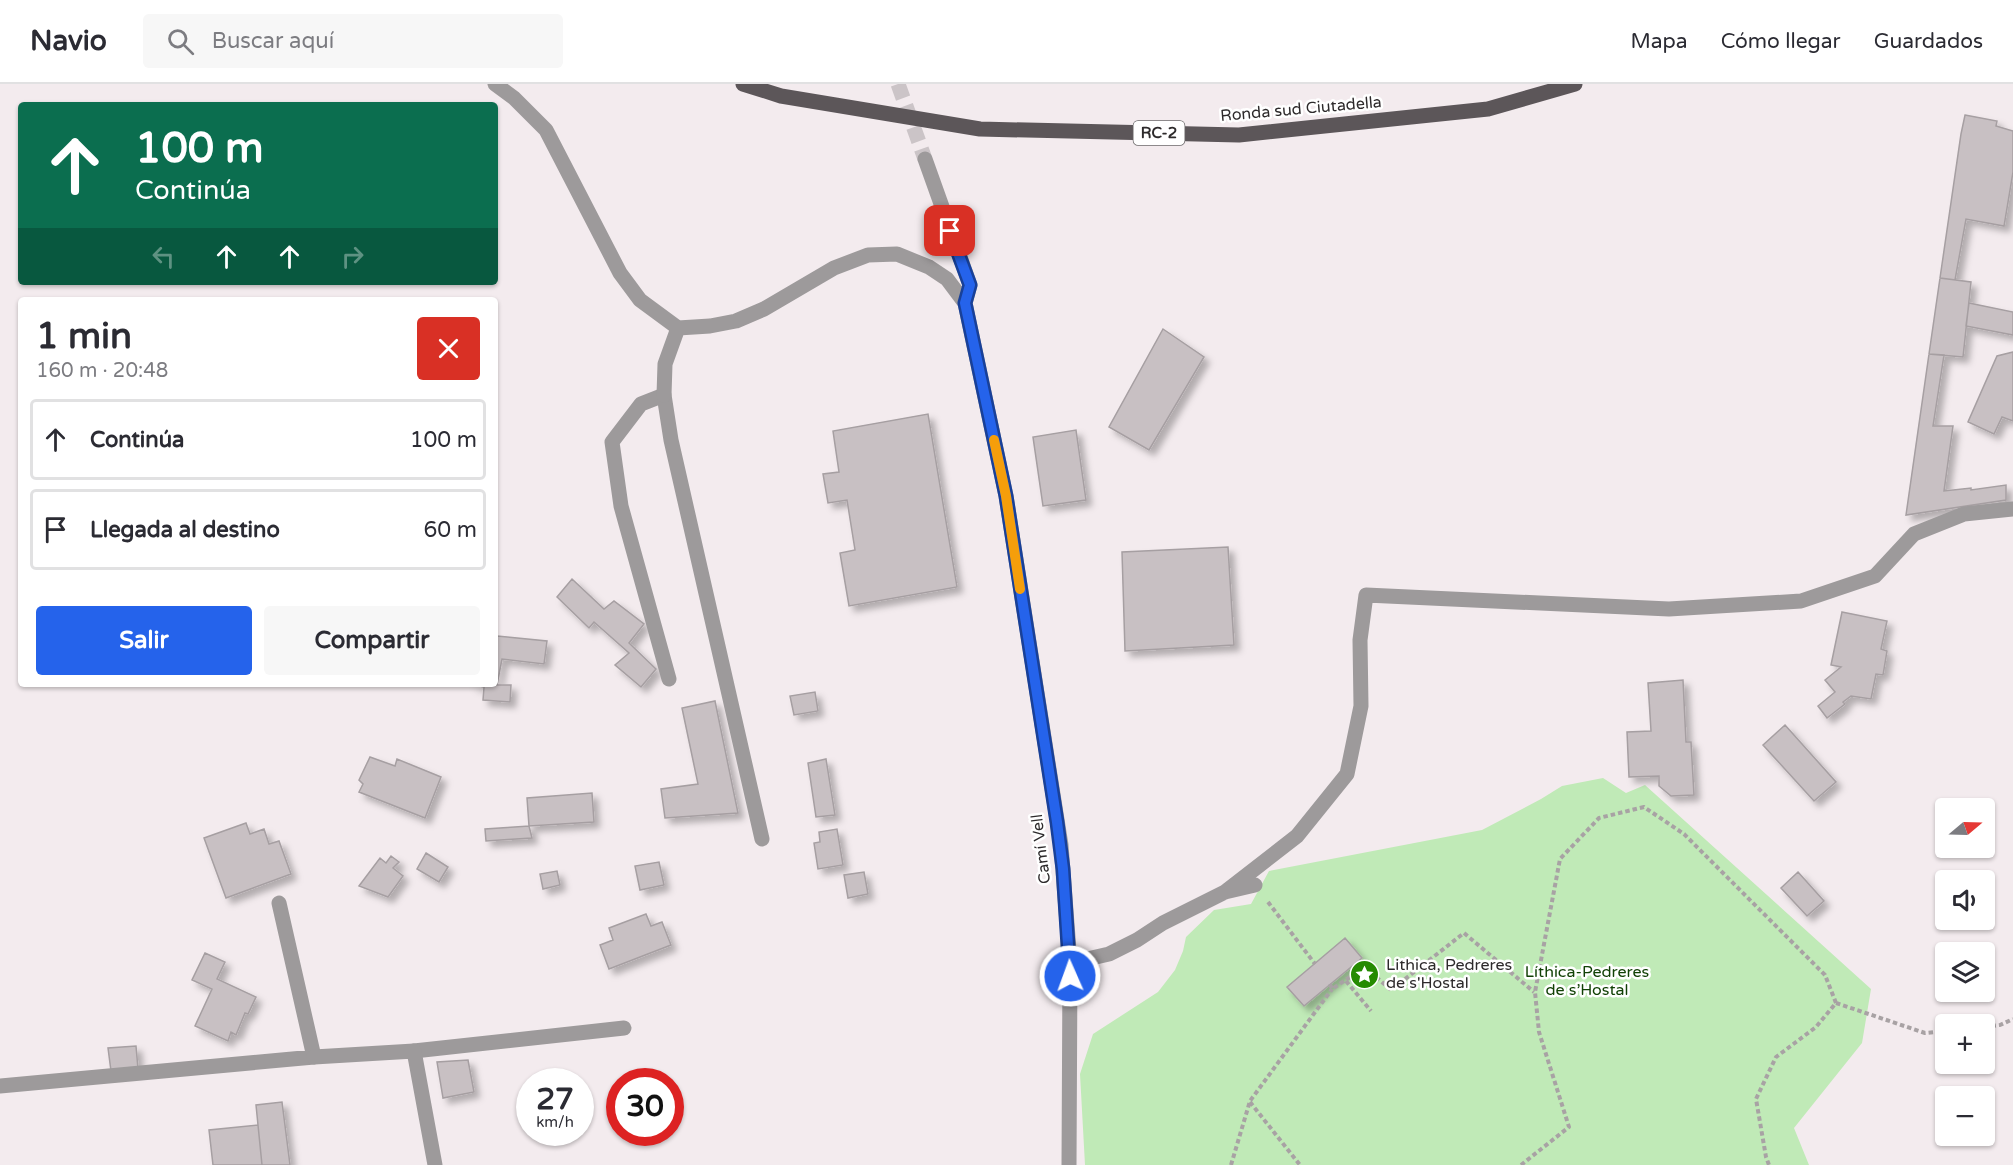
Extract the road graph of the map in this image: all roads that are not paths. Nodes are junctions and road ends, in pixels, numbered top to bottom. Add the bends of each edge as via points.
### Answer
1 (495, 84) edge
2 (743, 84) edge
3 (1575, 84) edge
4 (925, 159) tunnel mouth
5 (965, 303) junction
6 (678, 328) junction
7 (664, 395) junction
8 (2013, 509) edge
9 (669, 679) dead end
10 (762, 839) dead end
11 (1255, 885) road end
12 (1225, 892) junction
13 (279, 903) dead end
14 (1070, 963) junction
15 (624, 1028) dead end
16 (414, 1051) junction
17 (314, 1057) junction
18 (0, 1086) edge
19 (435, 1165) edge
20 (1069, 1165) edge

1 - 6 street via 546,130 620,273 640,300
2 - 3 main road, Ronda sud Ciutadella / RC-2 via 781,96 980,129 1239,135 1488,109
4 - 5 street via 970,285
5 - 6 street via 948,279 929,267 897,254 868,255 834,268 736,321
5 - 14 street, Camí Vell via 1006,496 1061,845
6 - 7 street via 665,364
7 - 9 street via 641,404 612,442 621,506
7 - 10 street
8 - 12 street via 1964,514 1914,534 1875,576 1801,601 1669,609 1365,595 1360,640 1361,706 1347,774 1298,836
11 - 12 street
12 - 14 street via 1108,954
13 - 17 street
14 - 20 street, Camí Vell
15 - 16 street
16 - 17 street
16 - 19 street
17 - 18 street

